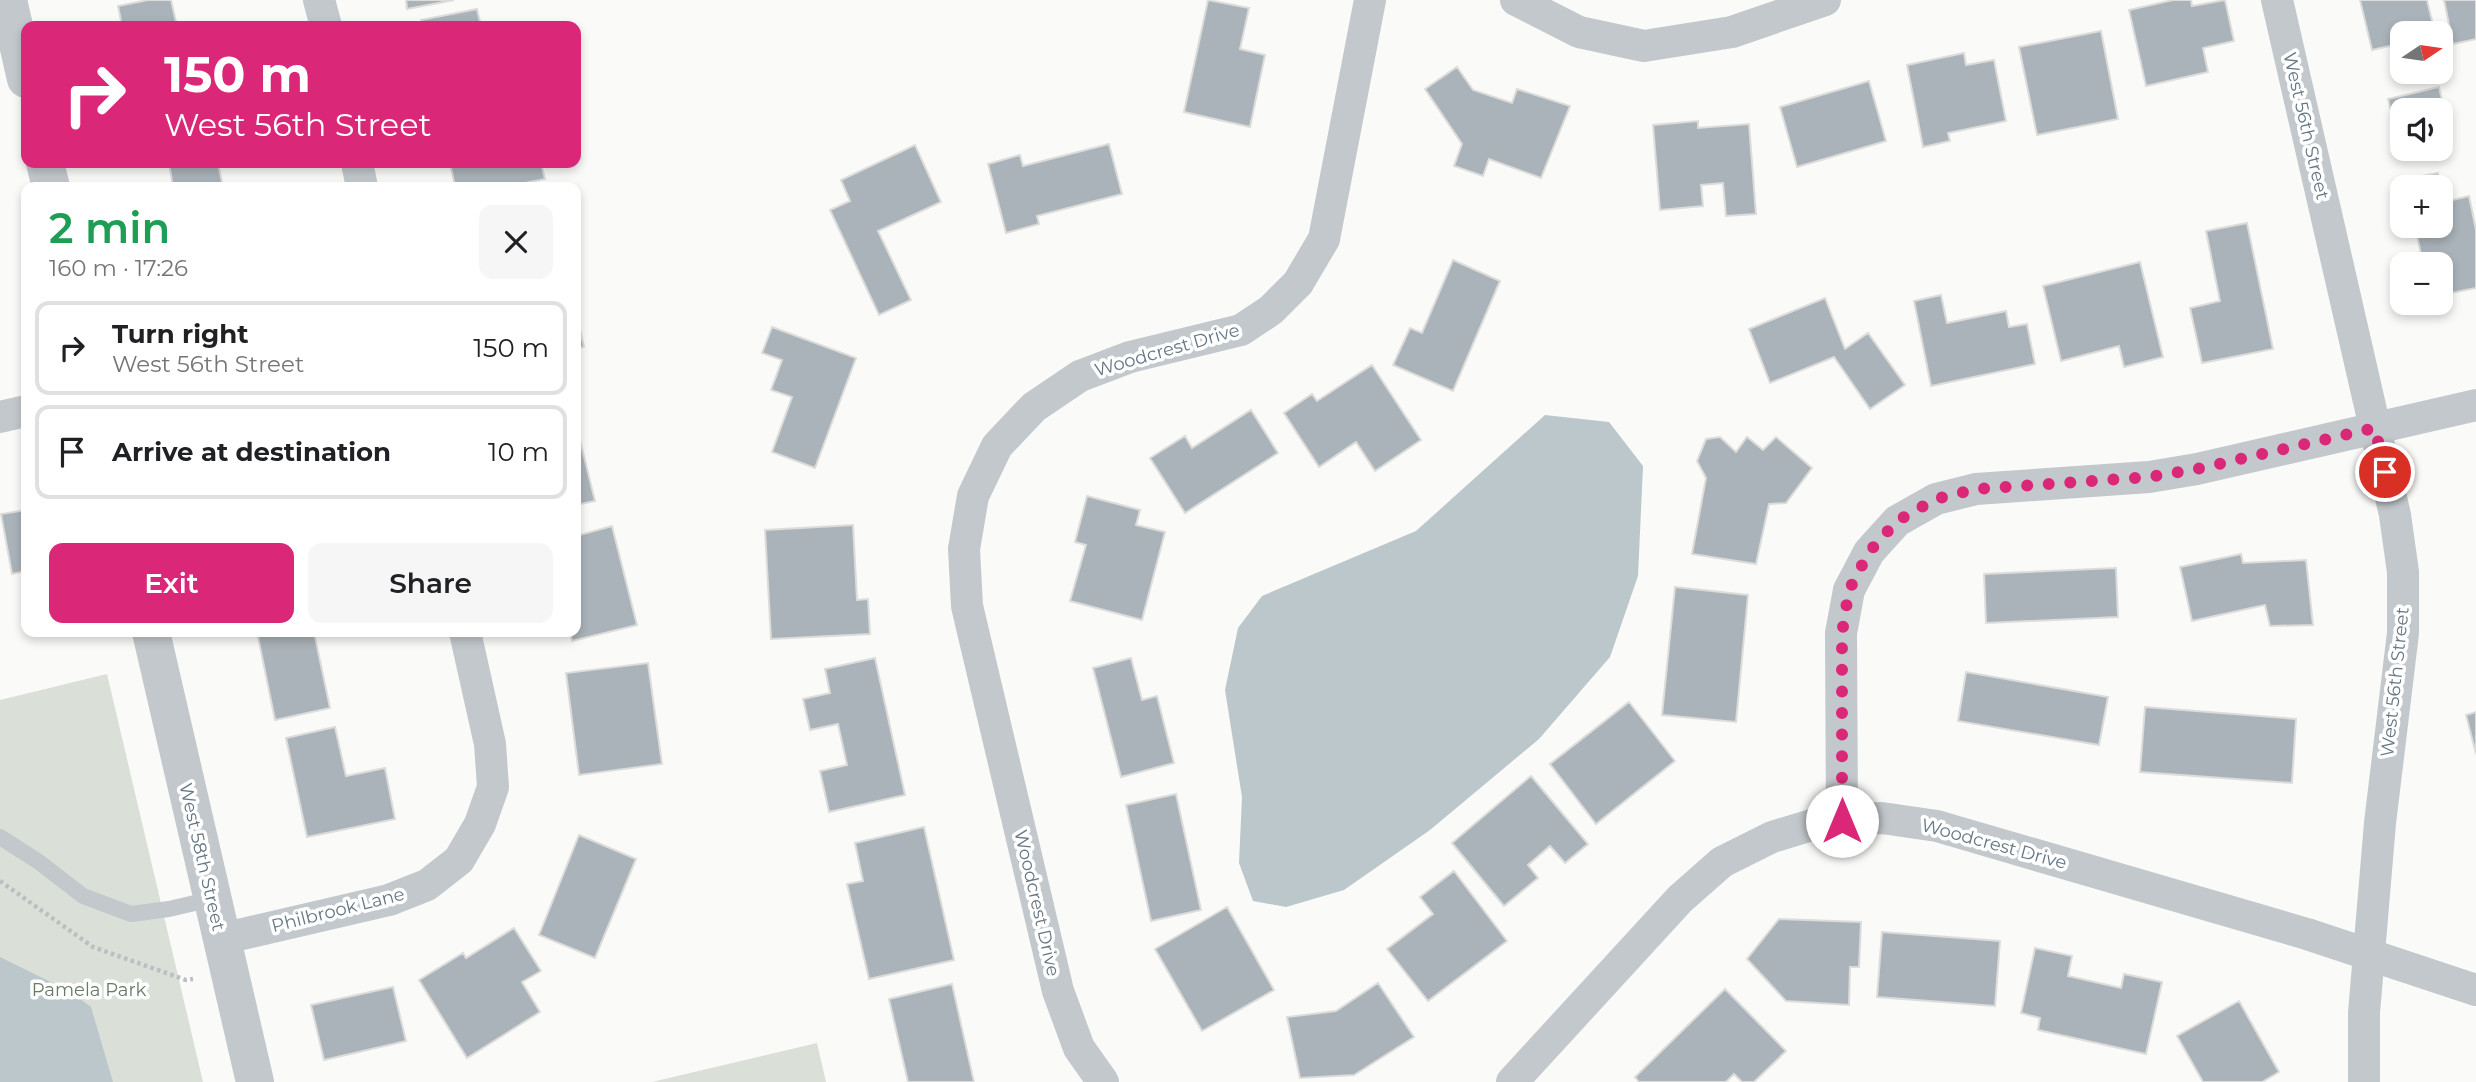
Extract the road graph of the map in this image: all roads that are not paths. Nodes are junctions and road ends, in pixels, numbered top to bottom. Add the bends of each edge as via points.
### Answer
1 (8, 0) edge
2 (320, 0) edge
3 (1370, 0) edge
4 (1516, 0) edge
5 (1825, 0) edge
6 (2277, 0) edge
7 (325, 21) edge
8 (21, 57) edge
9 (2476, 405) edge
10 (21, 412) edge
11 (0, 417) edge
12 (2375, 428) junction
13 (152, 637) edge
14 (466, 637) edge
15 (1842, 821) junction
16 (0, 837) edge
17 (212, 899) junction
18 (225, 955) junction
19 (2369, 955) junction
20 (2476, 990) edge
21 (255, 1082) edge
22 (1103, 1082) edge
23 (1512, 1082) edge
24 (2364, 1082) edge

1 - 8 street
2 - 7 street
3 - 22 street, Woodcrest Drive via 1324,239 1298,283 1271,310 1241,330 1130,357 1080,376 1034,407 997,446 973,496 964,549 967,606 1058,991 1079,1048
4 - 5 street via 1579,32 1644,46 1732,32
6 - 12 street, West 56th Street
9 - 12 street
10 - 11 street
12 - 15 street via 2149,477 1976,489 1936,499 1897,521 1869,552 1849,590 1842,633
12 - 19 street, West 56th Street via 2403,572 2403,633 2379,822
13 - 17 street, West 58th Street
14 - 18 street, Philbrook Lane via 490,744 493,788 480,824 459,860 426,885
15 - 19 street, Woodcrest Drive via 1882,818 1937,826
15 - 23 street, Woodcrest Drive via 1825,821 1772,837 1722,862 1680,899
16 - 17 lane via 83,896 131,914
17 - 18 street, West 58th Street
18 - 21 street, West 58th Street
19 - 20 street, Woodcrest Drive
19 - 24 street, West 56th Street

